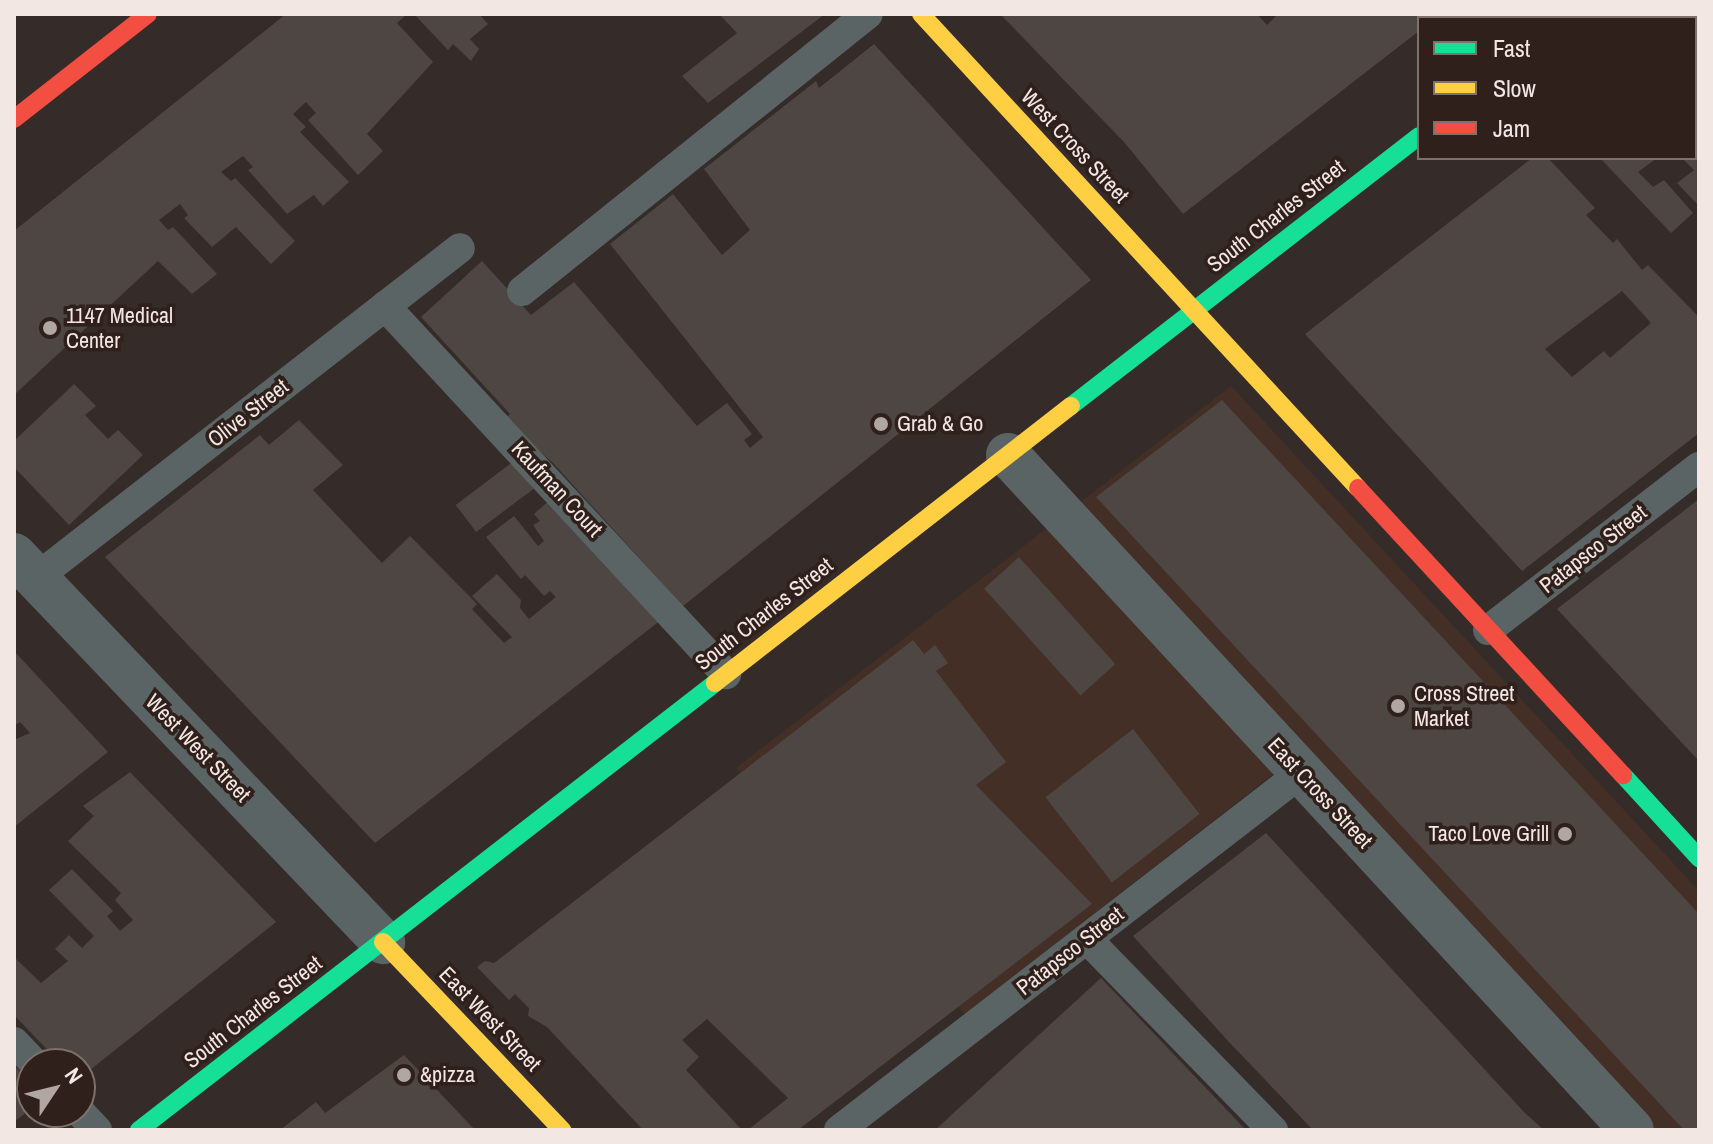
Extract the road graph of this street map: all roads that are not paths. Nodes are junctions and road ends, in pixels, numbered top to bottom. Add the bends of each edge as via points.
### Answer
1 (148, 14) edge
2 (868, 14) edge
3 (921, 14) edge
4 (14, 119) edge
5 (1417, 138) edge
6 (460, 248) dead end
7 (522, 291) dead end
8 (385, 306) junction
9 (1192, 312) junction
10 (1008, 455) junction
11 (1699, 467) edge
12 (25, 566) edge
13 (1488, 630) junction
14 (726, 674) junction
15 (1301, 773) junction
16 (1699, 858) edge
17 (1087, 939) junction
18 (383, 942) junction
19 (139, 1130) edge
20 (562, 1130) edge
21 (839, 1130) edge
22 (1273, 1130) edge
23 (1632, 1130) edge

1 - 4 street
2 - 7 lane
3 - 9 street, West Cross Street
5 - 9 street, South Charles Street
6 - 8 lane, Olive Street
8 - 12 lane, Olive Street
8 - 14 lane, Kaufman Court
9 - 10 street, South Charles Street
9 - 13 street
10 - 14 street, South Charles Street
10 - 15 street, East Cross Street
11 - 13 lane, Patapsco Street
12 - 18 street, West West Street
13 - 16 street
14 - 18 street, South Charles Street
15 - 17 lane, Patapsco Street
15 - 23 street, East Cross Street
17 - 21 lane, Patapsco Street
17 - 22 lane
18 - 19 street, South Charles Street
18 - 20 street, East West Street

